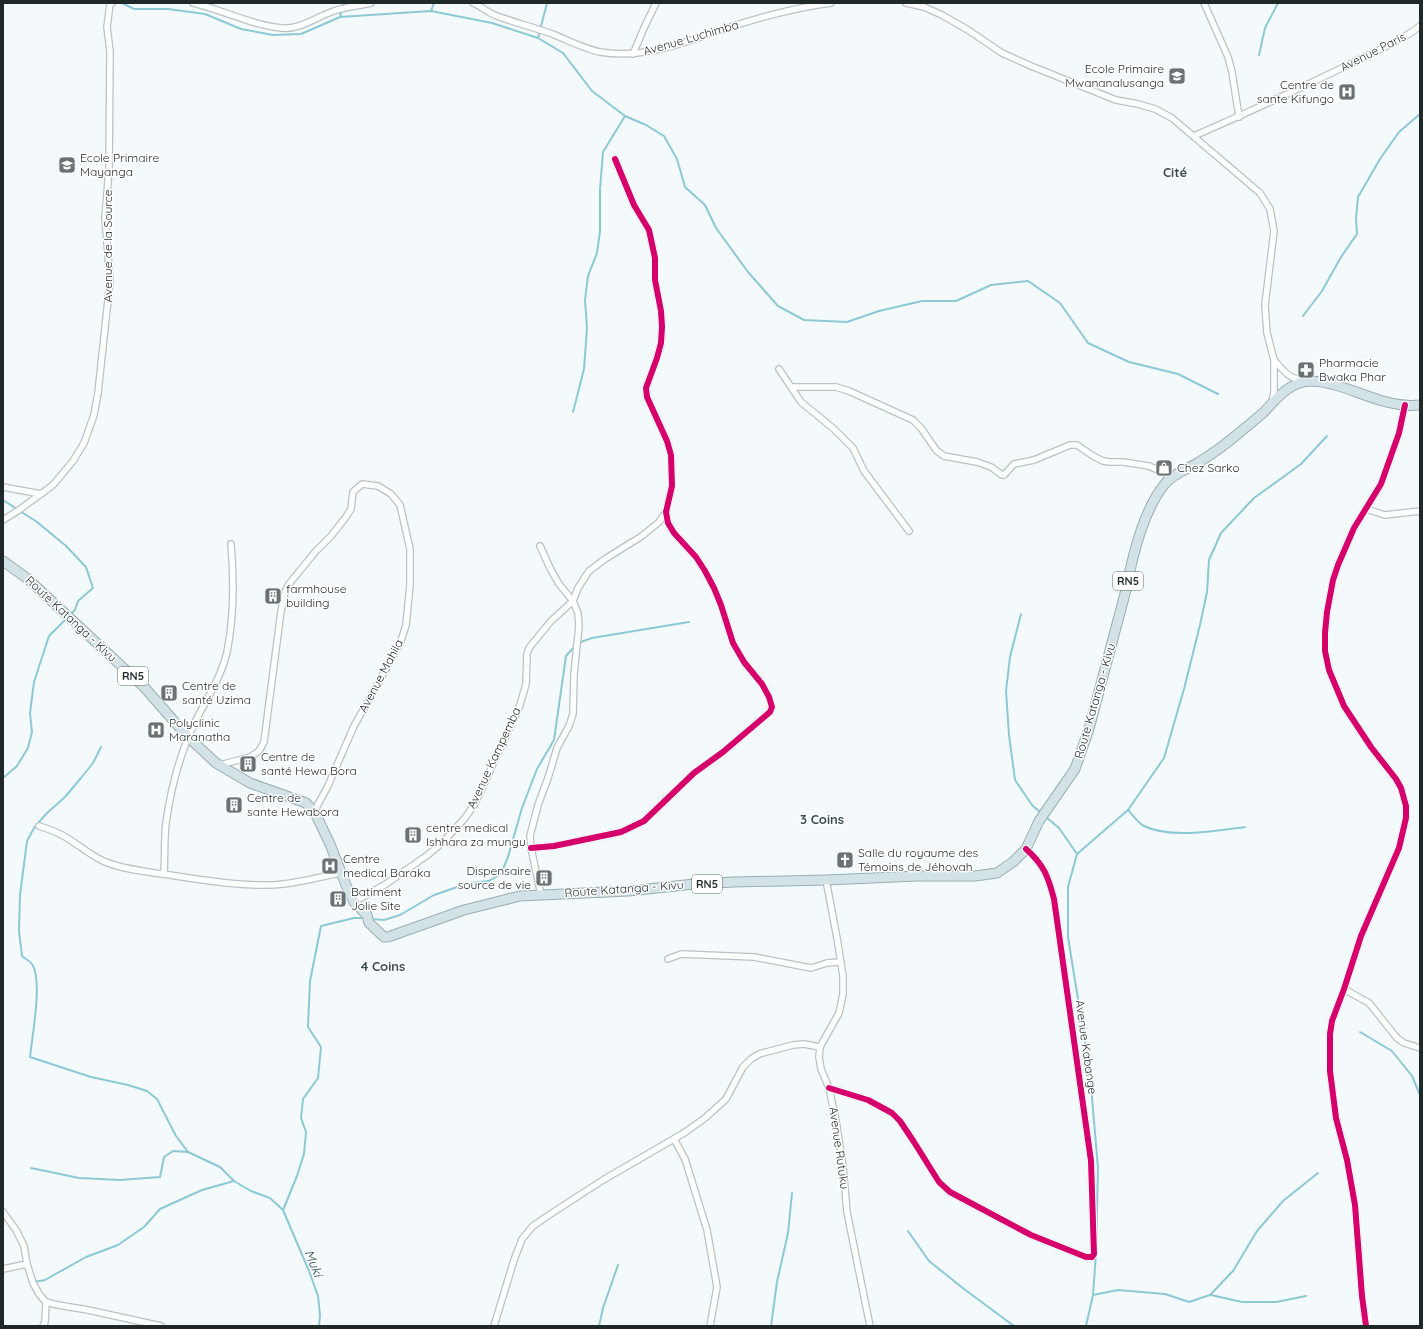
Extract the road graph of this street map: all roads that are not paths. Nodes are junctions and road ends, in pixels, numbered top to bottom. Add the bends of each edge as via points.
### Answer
1 (112, 3) edge
2 (193, 3) edge
3 (370, 3) edge
4 (473, 3) edge
5 (656, 3) edge
6 (831, 3) edge
7 (906, 3) edge
8 (1204, 3) edge
9 (815, 4) edge
10 (1420, 26) edge
11 (632, 54) junction
12 (1239, 117) junction
13 (1194, 136) junction
14 (615, 159) dead end
15 (1274, 360) junction
16 (779, 369) dead end
17 (1310, 381) junction
18 (792, 387) junction
19 (1272, 402) junction
20 (1405, 405) junction
21 (1420, 405) edge
22 (1173, 477) junction
23 (3, 487) edge
24 (41, 494) junction
25 (1366, 509) junction
26 (1420, 511) edge
27 (666, 512) junction
28 (3, 520) edge
29 (909, 531) dead end
30 (231, 544) dead end
31 (540, 546) dead end
32 (3, 561) edge
33 (573, 601) junction
34 (188, 736) junction
35 (220, 765) junction
36 (315, 813) junction
37 (39, 826) dead end
38 (531, 848) junction
39 (1026, 849) junction
40 (341, 873) junction
41 (164, 874) junction
42 (826, 880) junction
43 (541, 895) junction
44 (354, 902) junction
45 (668, 960) dead end
46 (840, 962) junction
47 (1344, 989) junction
48 (820, 1047) junction
49 (1420, 1048) edge
50 (829, 1088) junction
51 (674, 1139) junction
52 (3, 1212) edge
53 (27, 1264) junction
54 (3, 1269) edge
55 (46, 1302) junction
56 (43, 1326) edge
57 (161, 1326) edge
58 (494, 1326) edge
59 (710, 1326) edge
60 (870, 1326) edge
61 (1366, 1326) edge

1 - 24 street, Avenue de la Source via 107,27 110,51 109,164 105,217 110,281 98,392 94,415 84,443 70,465
2 - 3 street via 243,20 283,28 294,27 333,11
4 - 11 street, Avenue Luchimba via 495,15 599,52
5 - 11 street
6 - 9 street, Avenue Luchimba
7 - 13 street via 942,15 1002,53 1031,66 1116,100 1155,109 1172,118
8 - 12 street via 1228,57
9 - 11 street, Avenue Luchimba via 664,48
10 - 12 street, Avenue Paris via 1391,44
12 - 13 street, Avenue Paris
13 - 15 street via 1260,193 1270,210 1274,231 1265,305 1267,334
14 - 27 street via 634,205 649,230 655,258 655,280 661,311 661,343 646,388 647,398 671,455 672,486
15 - 17 street via 1287,374 1297,380
15 - 19 street
16 - 18 street
17 - 19 highway, RN5 via 1284,391
17 - 20 highway, RN5
18 - 22 street via 836,388 849,392 913,420 936,450 944,456 977,462 991,467 1002,475 1014,464 1034,460 1070,445 1077,446 1103,461 1150,466
18 - 29 street via 801,402 853,448 864,471
19 - 22 highway, Route Katanga - Kivu / RN5 via 1221,448
20 - 21 highway, RN5
20 - 25 street via 1400,433 1391,459 1381,484
22 - 39 highway, Route Katanga - Kivu / RN5 via 1164,484 1156,497 1138,539 1098,696 1075,769 1039,821
23 - 24 street
24 - 28 street, Avenue de la Source
25 - 26 street via 1385,515
25 - 47 street via 1354,528 1333,580 1327,612 1325,651 1329,670 1344,706 1401,788 1406,818 1399,848 1361,936
27 - 33 street via 659,522 642,536 589,571
27 - 38 street via 671,528 696,557 714,588 733,643 762,684 772,707 770,712 694,773 644,821 621,832 554,846
30 - 34 street via 232,604 226,653 219,674
31 - 33 street via 559,584
32 - 34 highway, Route Katanga - Kivu / RN5 via 28,579 144,687
33 - 38 street via 578,613 579,626 572,714 569,726 557,748 538,805 530,836
33 - 44 street, Avenue Kampemba via 551,621 529,648 526,684 520,705 474,805 465,818 429,854 386,884
34 - 35 highway, Route Katanga - Kivu / RN5
34 - 41 street via 171,793 167,816
35 - 36 highway, Route Katanga - Kivu / RN5 via 250,783 306,803
35 - 36 street, Avenue Mahila via 250,757 264,742 285,592 289,584 346,517 354,492 362,484 378,486 391,494 400,505 410,549 406,626 400,644 354,726
36 - 40 highway, Route Katanga - Kivu / RN5
37 - 41 street via 68,838 103,861 120,867
38 - 43 street
39 - 42 highway, Route Katanga - Kivu / RN5 via 1013,862 997,872 975,876
39 - 50 street, Avenue Kabange via 1043,867 1049,878 1054,900 1091,1161 1094,1229 1092,1257 1086,1257 1031,1235 950,1192 939,1182 900,1121 892,1113 868,1100
40 - 41 street via 270,885 230,884
40 - 44 highway, Route Katanga - Kivu / RN5
42 - 43 highway, Route Katanga - Kivu / RN5 via 726,882 629,891
42 - 46 street, Avenue Rutuku
43 - 44 highway, Route Katanga - Kivu / RN5 via 491,902 388,937 384,937
45 - 46 street via 681,954 754,957 811,968
46 - 48 street, Avenue Rutuku via 843,976 838,1013
47 - 49 street via 1369,1004 1397,1038
47 - 61 street via 1332,1021 1330,1071 1336,1118 1348,1160 1356,1205
48 - 50 street, Avenue Rutuku via 821,1069
48 - 51 street via 792,1045 751,1059 743,1067 726,1099 705,1118
50 - 60 street, Avenue Rutuku via 842,1160 847,1212
51 - 58 street via 603,1180 533,1226 522,1239
51 - 59 street via 685,1160 707,1230 718,1287
52 - 53 street via 24,1246
53 - 54 street
53 - 55 street via 33,1282
55 - 56 street
55 - 57 street

